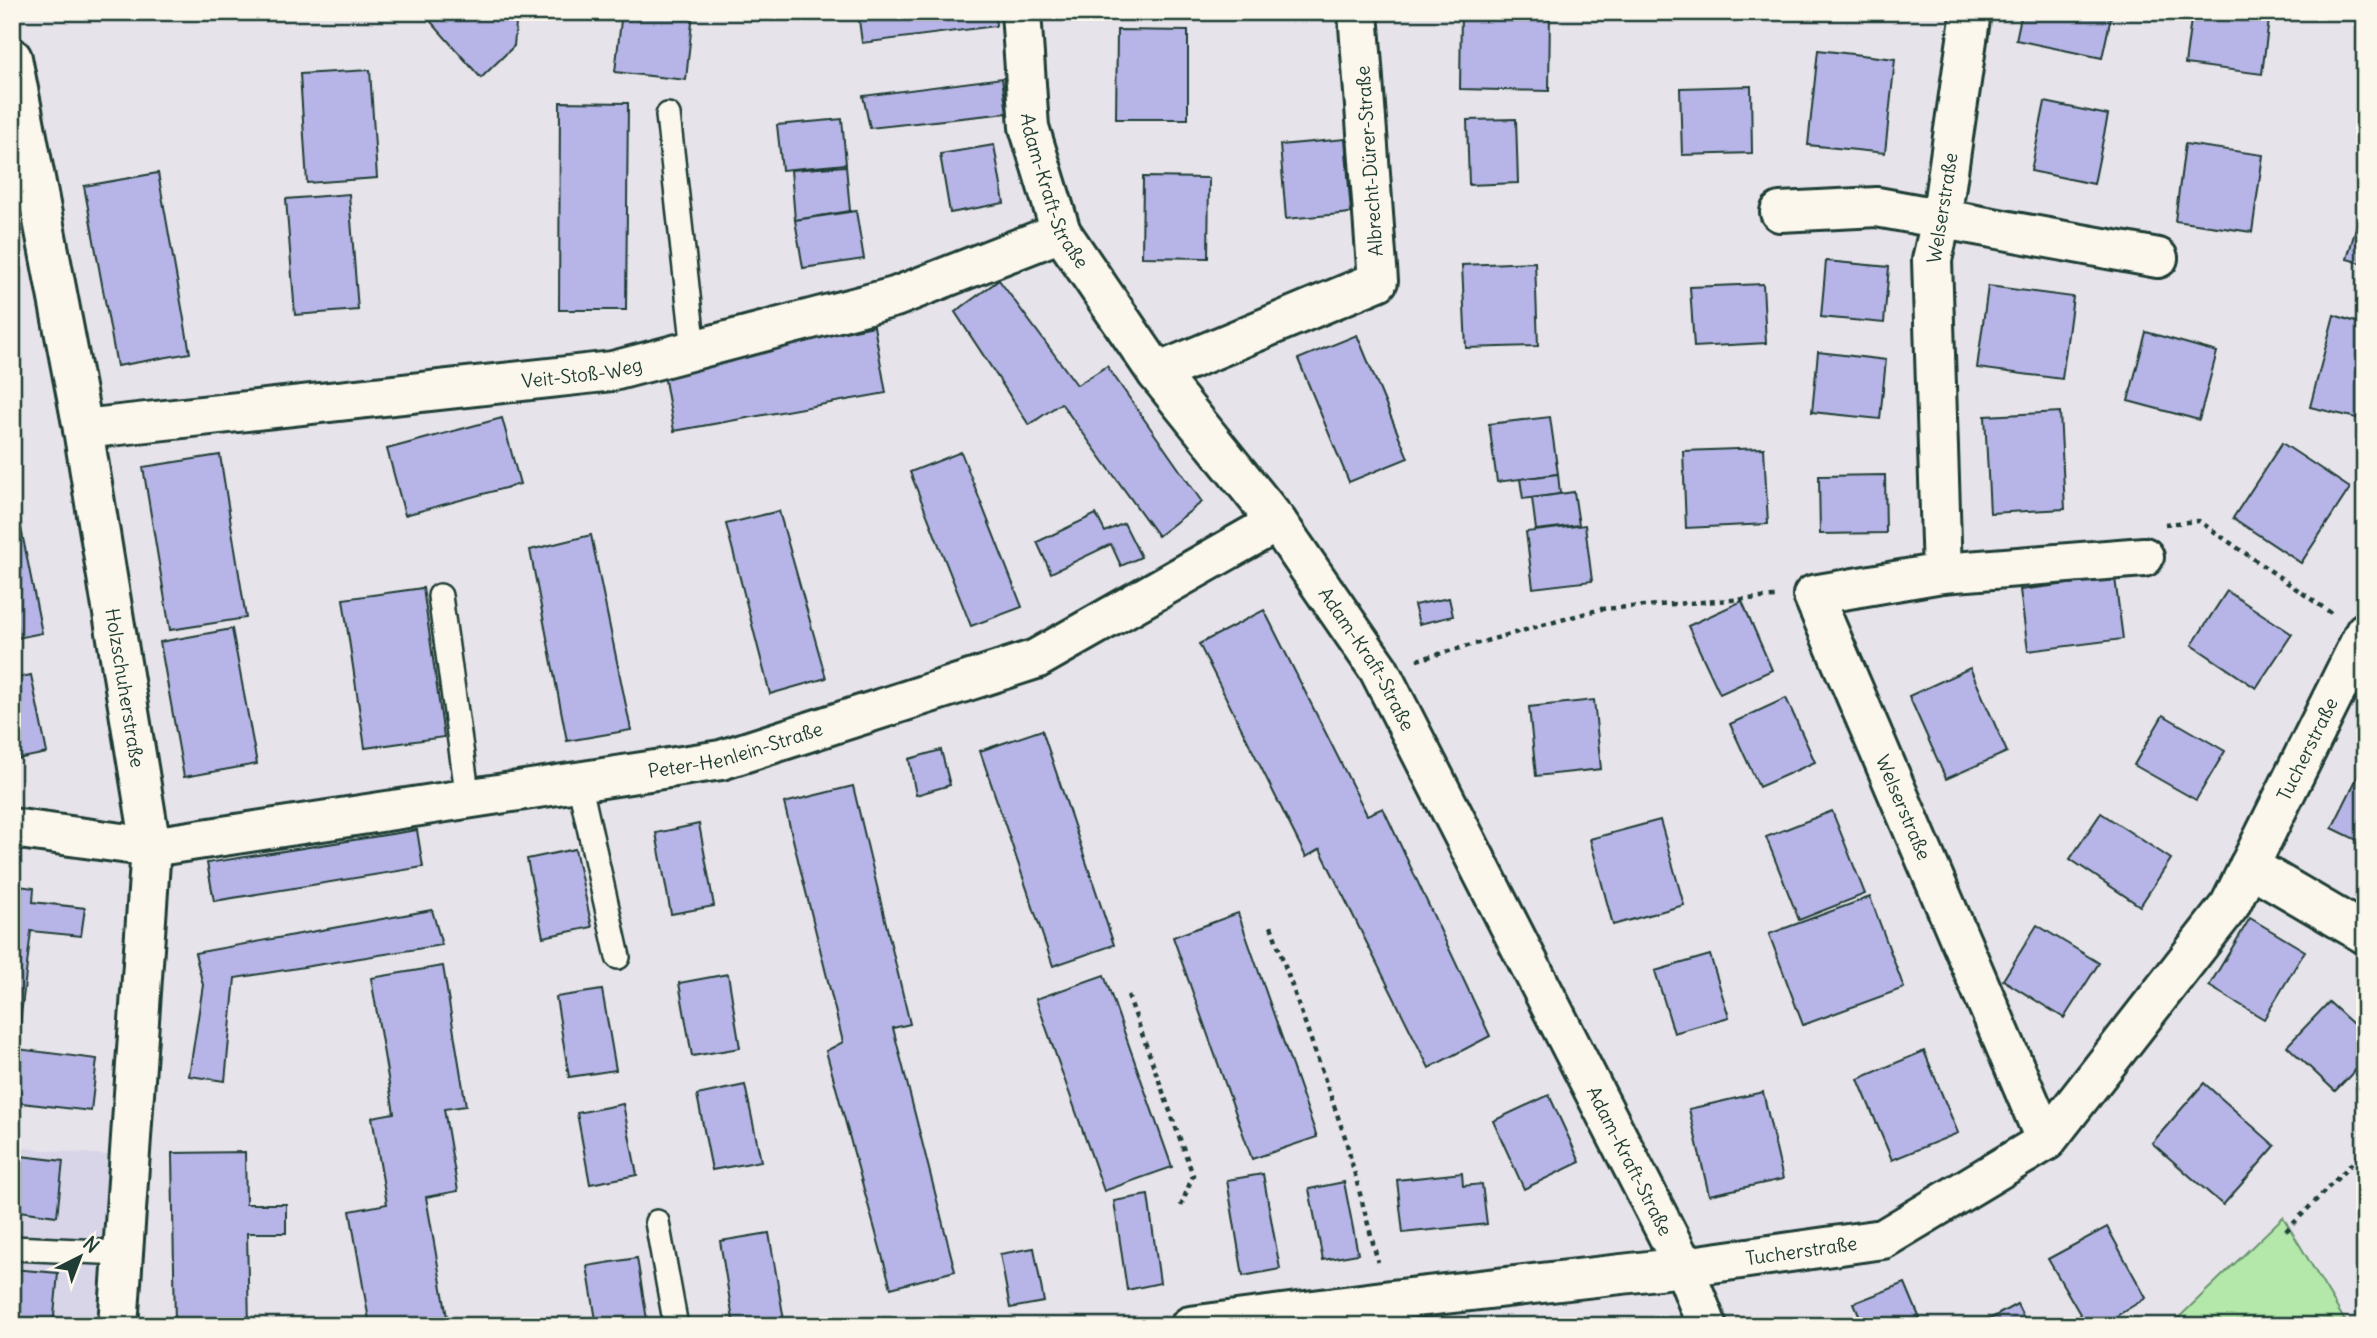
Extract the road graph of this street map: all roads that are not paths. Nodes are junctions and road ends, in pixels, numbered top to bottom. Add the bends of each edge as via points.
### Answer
1 (1021, 12) edge
2 (1358, 12) edge
3 (1971, 12) edge
4 (15, 82) edge
5 (668, 115) dead end
6 (1780, 212) dead end
7 (1941, 220) junction
8 (1061, 232) junction
9 (2158, 258) dead end
10 (694, 350) junction
11 (1157, 373) junction
12 (83, 429) junction
13 (1277, 522) junction
14 (2144, 557) dead end
15 (1942, 573) junction
16 (440, 596) dead end
17 (2365, 632) edge
18 (579, 782) junction
19 (468, 799) junction
20 (12, 828) edge
21 (151, 847) junction
22 (2249, 866) junction
23 (2365, 934) edge
24 (618, 957) dead end
25 (2046, 1141) junction
26 (657, 1222) dead end
27 (12, 1248) edge
28 (123, 1253) junction
29 (1684, 1267) junction
30 (118, 1326) edge
31 (676, 1326) edge
32 (1190, 1326) edge
33 (1707, 1326) edge

1 - 8 street, Adam-Kraft-Straße via 1028,127
2 - 11 street, Albrecht-Dürer-Straße via 1378,281
3 - 7 street, Welserstraße
4 - 12 street, Holzschuherstraße
5 - 10 lane
6 - 7 street via 1877,207
7 - 9 street
7 - 15 street, Welserstraße via 1932,260
8 - 10 street, Veit-Stoß-Weg via 895,297
8 - 11 street, Adam-Kraft-Straße
10 - 12 street, Veit-Stoß-Weg via 613,371
11 - 13 street, Adam-Kraft-Straße
12 - 21 street, Holzschuherstraße
13 - 18 street, Peter-Henlein-Straße via 1036,659 721,760
13 - 29 street, Adam-Kraft-Straße via 1379,670
14 - 15 street
15 - 25 street, Welserstraße via 1813,595
16 - 19 lane
17 - 22 street, Tucherstraße
18 - 19 street, Peter-Henlein-Straße
18 - 24 lane
19 - 21 street, Peter-Henlein-Straße
20 - 21 street, Peter-Henlein-Straße
21 - 28 street, Holzschuherstraße
22 - 23 street
22 - 25 street, Tucherstraße via 2230,905
25 - 29 street, Tucherstraße via 1883,1239
26 - 31 lane
27 - 28 lane
28 - 30 street, Holzschuherstraße
29 - 32 street, Tucherstraße
29 - 33 street, Adam-Kraft-Straße

